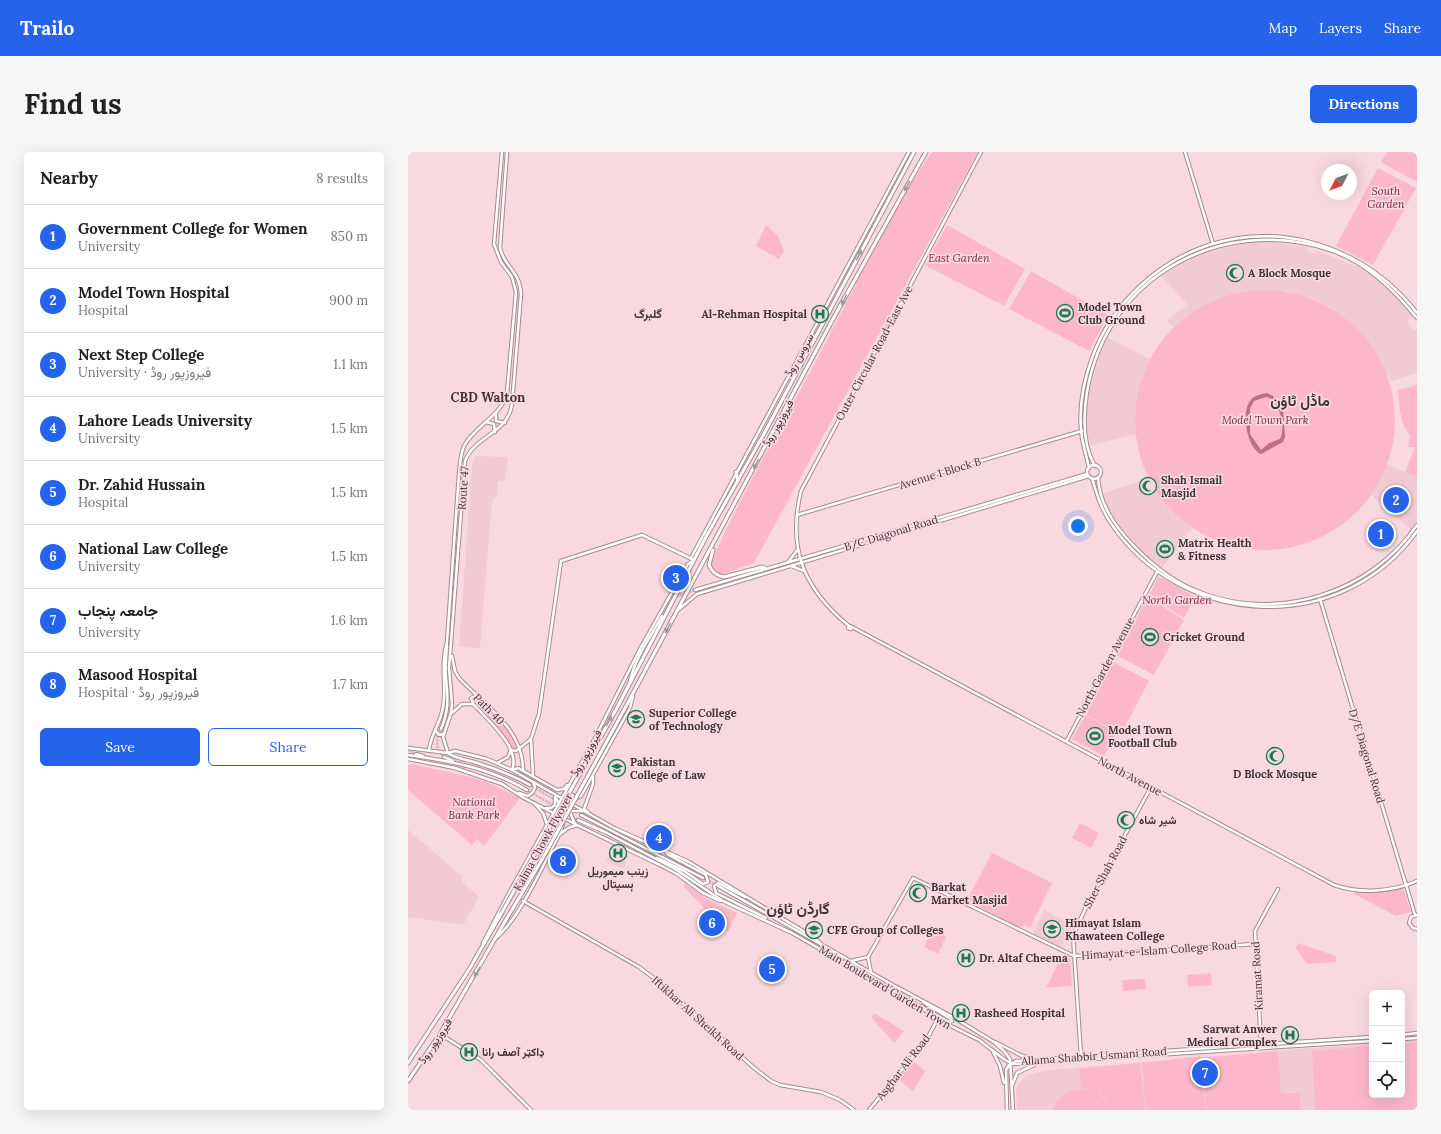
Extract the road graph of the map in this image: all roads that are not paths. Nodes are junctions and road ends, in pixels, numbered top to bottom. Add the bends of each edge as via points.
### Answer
1 (502, 152) edge
2 (507, 152) edge
3 (909, 152) edge
4 (914, 152) edge
5 (926, 152) edge
6 (981, 152) edge
7 (1186, 152) edge
8 (1213, 245) junction
9 (1417, 313) edge
10 (1417, 318) edge
11 (496, 413) junction
12 (486, 422) junction
13 (505, 423) junction
14 (1083, 431) junction
15 (495, 432) junction
16 (1095, 466) junction
17 (1089, 468) junction
18 (736, 472) junction
19 (1088, 475) junction
20 (1098, 477) junction
21 (1092, 478) junction
22 (738, 481) junction
23 (797, 515) junction
24 (1417, 525) edge
25 (1416, 530) edge
26 (716, 540) junction
27 (798, 549) junction
28 (692, 559) junction
29 (788, 561) junction
30 (800, 561) junction
31 (790, 566) junction
32 (765, 568) junction
33 (805, 572) junction
34 (1157, 572) junction
35 (695, 590) tunnel mouth
36 (1320, 598) junction
37 (677, 610) junction
38 (662, 616) tunnel mouth
39 (447, 642) junction
40 (451, 650) junction
41 (642, 652) junction
42 (627, 678) junction
43 (630, 681) junction
44 (476, 696) junction
45 (633, 696) junction
46 (473, 704) junction
47 (618, 706) joint
48 (624, 710) joint
49 (451, 713) junction
50 (441, 729) tunnel mouth
51 (435, 730) junction
52 (444, 733) junction
53 (531, 739) junction
54 (1066, 742) junction
55 (408, 744) edge
56 (408, 748) edge
57 (519, 748) junction
58 (414, 749) junction
59 (511, 750) junction
60 (429, 751) junction
61 (448, 753) junction
62 (416, 754) tunnel mouth
63 (408, 755) edge
64 (444, 757) dead end
65 (409, 760) edge
66 (439, 760) junction
67 (457, 763) junction
68 (497, 764) junction
69 (531, 766) junction
70 (512, 770) junction
71 (524, 771) junction
72 (533, 776) junction
73 (593, 776) junction
74 (573, 778) junction
75 (533, 782) junction
76 (530, 785) tunnel mouth
77 (1150, 787) junction
78 (527, 790) tunnel mouth
79 (515, 791) junction
80 (553, 795) junction
81 (561, 799) junction
82 (565, 801) junction
83 (533, 802) junction
84 (559, 802) junction
85 (546, 808) junction
86 (570, 811) junction
87 (583, 811) junction
88 (553, 812) junction
89 (564, 812) junction
90 (581, 815) dead end
91 (564, 818) junction
92 (578, 820) tunnel mouth
93 (604, 822) junction
94 (547, 824) junction
95 (576, 825) junction
96 (560, 835) junction
97 (640, 840) junction
98 (636, 848) junction
99 (703, 878) tunnel mouth
100 (1417, 881) edge
101 (718, 886) tunnel mouth
102 (1406, 886) junction
103 (1278, 888) dead end
104 (523, 901) junction
105 (723, 901) junction
106 (766, 909) junction
107 (502, 914) joint
108 (1416, 915) edge
109 (507, 918) joint
110 (775, 924) junction
111 (1417, 929) edge
112 (496, 938) junction
113 (821, 944) junction
114 (1255, 944) junction
115 (481, 949) junction
116 (1074, 956) junction
117 (868, 957) junction
118 (850, 961) junction
119 (871, 973) junction
120 (921, 1001) junction
121 (918, 1006) junction
122 (936, 1022) dead end
123 (1417, 1033) edge
124 (440, 1034) junction
125 (1405, 1035) edge
126 (1369, 1037) edge
127 (1417, 1038) edge
128 (1405, 1039) edge
129 (1369, 1041) edge
130 (994, 1042) junction
131 (1261, 1044) junction
132 (990, 1048) junction
133 (1081, 1056) junction
134 (1035, 1060) junction
135 (408, 1063) edge
136 (1011, 1064) junction
137 (1036, 1064) junction
138 (408, 1081) edge
139 (1005, 1085) junction
140 (1012, 1086) junction
141 (531, 1110) edge
142 (854, 1110) edge
143 (869, 1110) edge
144 (1007, 1110) edge
145 (1013, 1110) edge

1 - 11 street, Route 47 via 494,244 514,284 516,303 508,394
2 - 13 street, Route 47 via 500,248 503,258 518,277 521,294 512,404
3 - 18 street, سروس روڈ
22 -> 4 main road, فیروزپور روڈ
5 -> 26 main road, فیروزپور روڈ via 833,319
6 - 23 street, Outer Circular Road-East Ave via 804,484
7 - 8 street
8 - 9 street via 1244,237 1276,236 1307,240 1332,248 1384,277
8 - 10 street via 1261,239 1297,242 1331,250 1384,281
8 - 14 street via 1189,252 1158,271 1135,290 1115,313 1101,336 1090,363 1082,404
11 - 12 street, Route 47
11 - 13 street via 496,421
12 - 15 street via 494,424
12 - 39 street, Route 47 via 471,436 460,460
13 - 15 street, Route 47
14 - 16 street via 1088,452
14 - 17 street
14 - 23 street, Avenue 1 Block B
15 - 40 street, Route 47 via 472,448 465,461
16 - 17 street
16 - 20 street via 1100,471
17 - 19 street
18 - 22 main road
18 - 28 street, سروس روڈ
19 - 21 street
19 - 30 street, B/C Diagonal Road
20 - 21 street
20 - 36 street via 1100,495 1114,523 1148,561 1181,584 1220,599 1254,604 1278,604
21 - 34 street via 1098,498 1112,525 1135,552
22 - 28 main road, فیروزپور روڈ
23 - 27 street, Outer Circular Road-East Ave
24 - 25 street
25 - 36 street via 1372,570
26 - 32 main road via 709,565 719,576 724,577 762,566
26 - 37 main road, فیروزپور روڈ
27 - 29 street
27 - 30 street, Outer Circular Road-East Ave
28 - 42 street, فیروزپور روڈ via 671,593
28 - 43 main road, فیروزپور روڈ
28 - 53 street via 642,536 561,561 539,714
29 - 30 street, B/C Diagonal Road
29 - 32 street, B/C Diagonal Road
30 - 31 street
30 - 33 street, Outer Circular Road-East Ave
31 - 33 street
31 - 37 street via 697,594
32 - 35 street, B/C Diagonal Road
33 - 54 street, North Avenue via 823,600 851,627
34 - 36 street via 1200,596 1233,604 1277,607
34 - 54 street, North Garden Avenue
36 - 102 street, D/E Diagonal Road
37 -> 45 main road, فیروزپور روڈ
38 - 41 street
39 - 50 street via 445,670 449,700
39 - 51 street, Route 47 via 443,664 445,693
40 - 44 street, Path 40 via 454,671
40 - 49 street, Route 47
41 - 42 street
41 - 43 street
42 - 74 street, فیروزپور روڈ
43 - 47 main road, فیروزپور روڈ
44 - 46 street via 471,698
44 - 57 street, Path 40 via 502,720
45 - 48 main road, فیروزپور روڈ
45 - 73 street, فیروزپور روڈ via 630,708
46 - 49 street, Path 40 via 462,704
46 - 59 street, Path 40 via 501,734
107 -> 47 main road, Kalma Chowk Flyover, bridge
48 - 109 main road, Kalma Chowk Flyover, bridge
49 - 52 street, Route 47
51 - 52 street via 439,735
51 - 60 street, Route 47 via 429,743
52 - 61 street
53 - 57 street
53 - 69 street
54 - 77 street, North Avenue
55 - 58 street
56 - 58 street
57 - 59 street via 516,751
57 - 71 street, Path 40
58 - 60 street
59 - 68 street via 505,760
59 - 70 street, Path 40 via 514,763
60 - 61 street
61 - 68 street via 455,751
61 - 76 street via 453,757 513,776
62 - 66 street
63 - 66 street
64 - 67 street
65 - 79 street, Main Boulevard Garden Town via 473,773
66 - 67 street
67 - 78 street via 499,775
68 - 70 street
69 - 71 street
69 - 72 street
70 - 71 street via 516,768
70 - 75 street
71 - 72 street
72 - 74 street via 560,790
73 - 74 street via 581,796 577,798 569,792
73 - 93 street, فیروزپور روڈ via 593,784 584,809
74 - 81 street, فیروزپور روڈ
74 - 82 street
75 - 79 street via 535,787 532,794 528,796
75 - 80 street
77 - 102 street, North Avenue via 1334,885 1365,890
77 - 116 street, Sher Shah Road via 1078,922 1073,935
79 - 83 street, Main Boulevard Garden Town
80 - 81 street, Main Boulevard Garden Town
80 - 84 street
80 - 85 street via 556,799 555,805
81 - 82 street, Main Boulevard Garden Town
81 - 84 street, فیروزپور روڈ
82 - 86 street
82 - 87 street, Main Boulevard Garden Town
83 - 85 street, Main Boulevard Garden Town
83 - 94 street via 543,813
84 - 88 street, فیروزپور روڈ
84 - 89 street
85 - 88 street, Main Boulevard Garden Town
86 - 87 street
86 - 89 street
86 - 95 street
87 - 93 street, Main Boulevard Garden Town
88 - 89 street
88 - 91 street, Main Boulevard Garden Town
88 - 94 street, فیروزپور روڈ
89 - 91 street
90 - 99 street
91 - 95 street, Main Boulevard Garden Town
91 - 96 street
92 - 98 street, Main Boulevard Garden Town
93 - 97 street, Main Boulevard Garden Town
94 - 115 street, فیروزپور روڈ
95 - 96 street
95 - 105 street, Main Boulevard Garden Town via 660,865 703,893
96 - 104 street, فیروزپور روڈ
97 - 98 street via 706,875 708,882 703,884 679,868
97 - 106 street, Main Boulevard Garden Town via 689,862
98 - 105 street, Main Boulevard Garden Town via 675,869
100 - 102 street, North Avenue
101 - 113 street, Main Boulevard Garden Town
102 - 108 street, D/E Diagonal Road
103 - 114 street, Kiramat Road via 1256,930
104 - 112 street, فیروزپور روڈ via 505,931
104 - 142 street, Iftikhar Ali Sheikh Road via 650,975 753,1068 770,1080 782,1086 821,1092 840,1100
105 - 110 street, Main Boulevard Garden Town
106 - 110 street via 718,883 714,886 716,893
106 - 113 street, Main Boulevard Garden Town
107 - 115 main road, فیروزپور روڈ
108 - 111 street, D/E Diagonal Road via 1410,918 1409,923
109 - 112 main road, فیروزپور روڈ
110 - 121 street, Main Boulevard Garden Town
112 -> 124 main road, فیروزپور روڈ
113 - 118 street, Main Boulevard Garden Town
114 - 116 street, Himayat-e-Islam College Road
114 - 131 street, Kiramat Road
115 - 135 main road, فیروزپور روڈ
116 - 117 street, Himayat-e-Islam College Road via 913,878
116 - 133 street, Sher Shah Road
117 - 118 street
117 - 119 street
118 - 119 street, Main Boulevard Garden Town
119 - 120 street, Main Boulevard Garden Town
120 - 121 street via 952,1021 949,1022
120 - 130 street, Main Boulevard Garden Town
121 - 132 street, Main Boulevard Garden Town
122 - 143 street, Asghar Ali Road via 927,1039
123 - 125 street
124 - 138 main road, فیروزپور روڈ
124 - 141 street via 481,1060
126 - 131 street, Allama Shabbir Usmani Road
127 - 128 street
129 - 137 street, Allama Shabbir Usmani Road
130 - 134 street
130 - 136 street, Main Boulevard Garden Town via 1006,1053
131 - 133 street, Allama Shabbir Usmani Road
132 - 136 street, Main Boulevard Garden Town
132 - 139 street via 999,1061
133 - 134 street, Allama Shabbir Usmani Road
134 - 136 street, Allama Shabbir Usmani Road
136 - 137 street, Allama Shabbir Usmani Road
136 - 139 street via 1006,1070
136 - 140 street
137 - 140 street via 1017,1073
139 - 144 street
140 - 145 street

